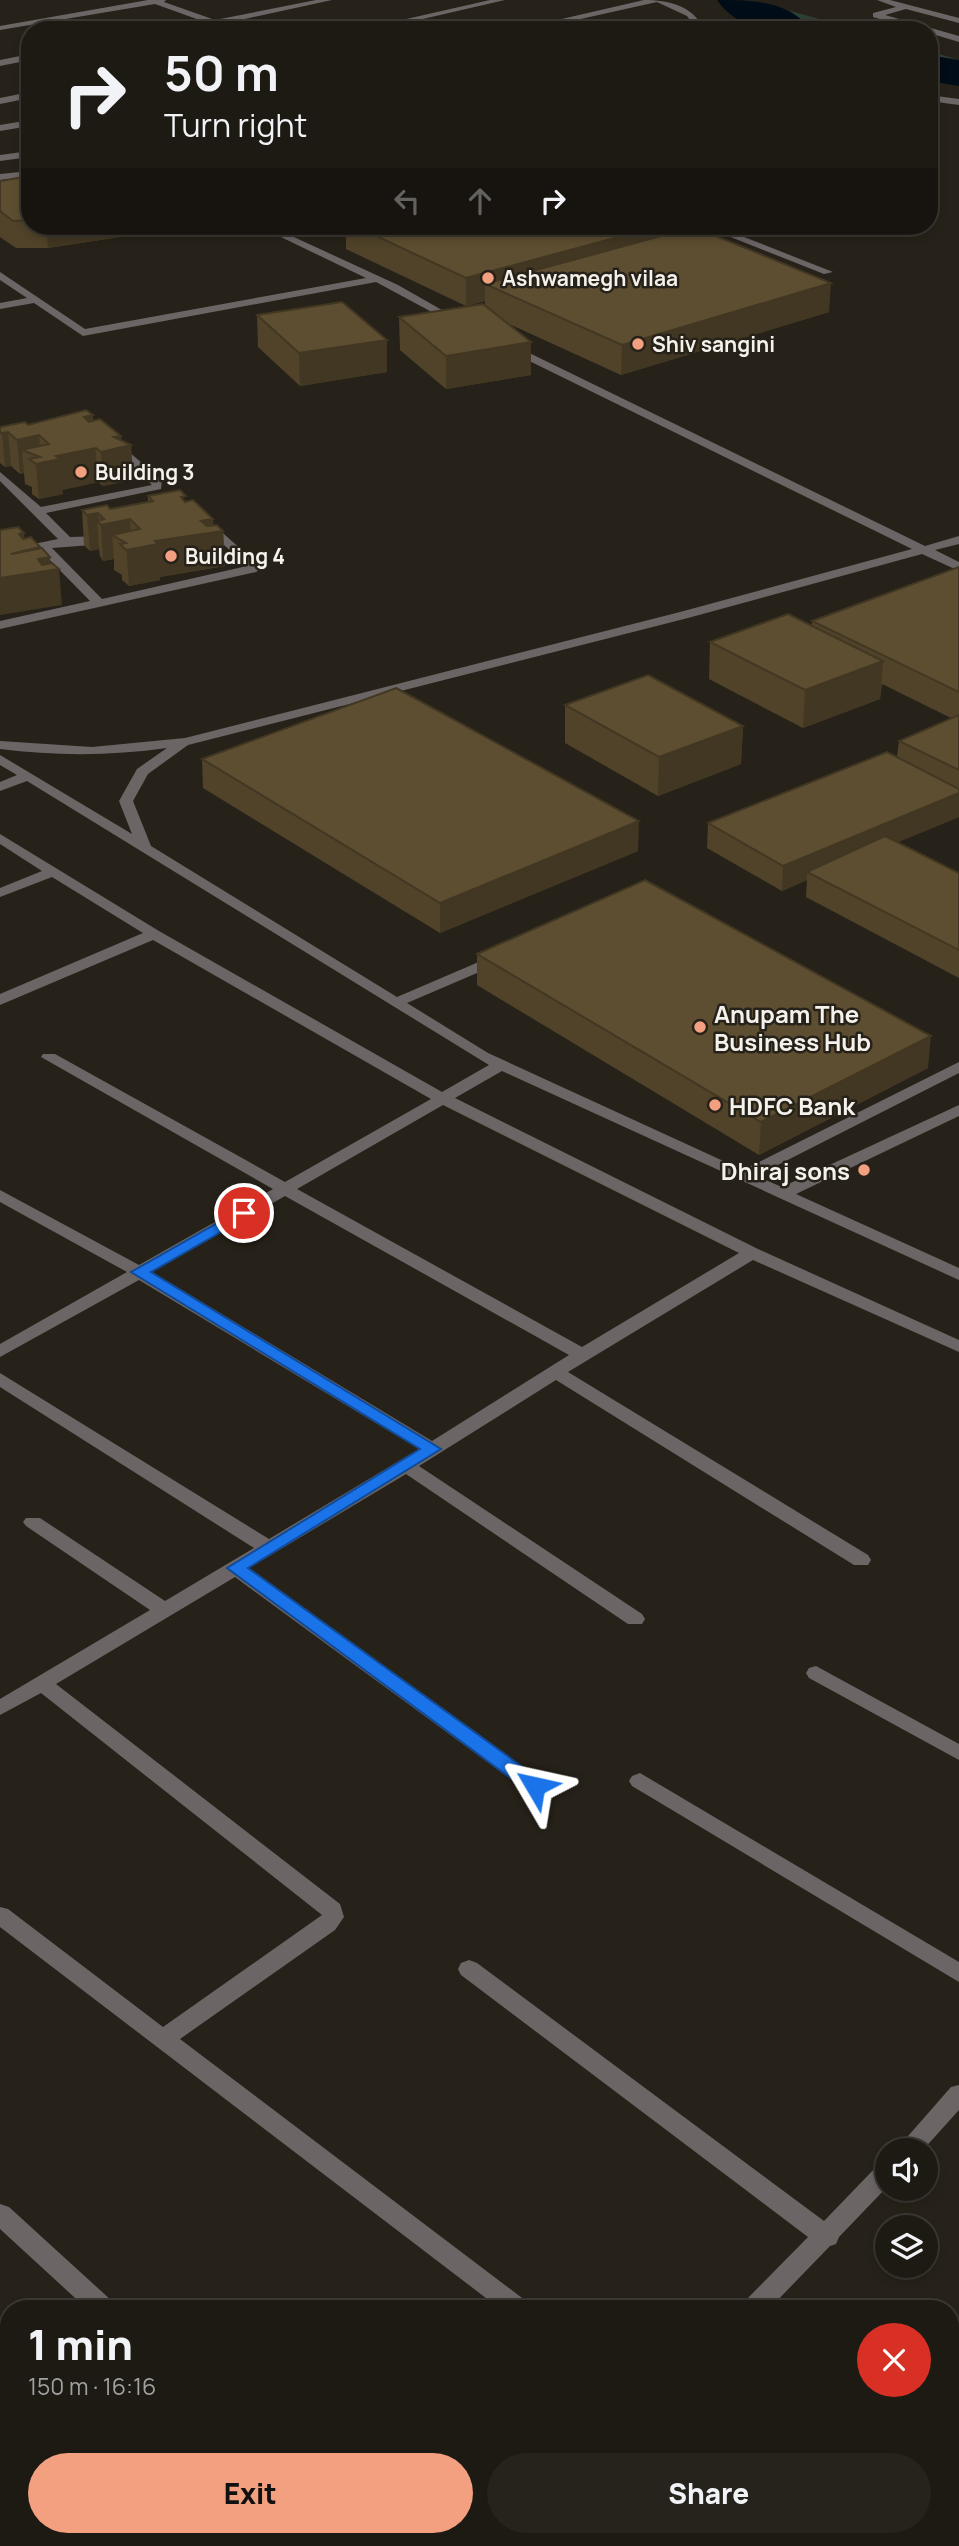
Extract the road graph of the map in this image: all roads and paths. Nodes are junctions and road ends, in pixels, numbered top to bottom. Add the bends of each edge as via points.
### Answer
1 (156, 0) edge
2 (328, 0) edge
3 (501, 0) edge
4 (658, 0) edge
5 (881, 0) edge
6 (904, 6) junction
7 (39, 21) edge
8 (207, 21) edge
9 (228, 21) edge
10 (404, 21) edge
11 (560, 21) edge
12 (697, 21) edge
13 (897, 21) edge
14 (959, 21) edge
15 (21, 24) edge
16 (0, 28) edge
17 (938, 33) edge
18 (959, 39) edge
19 (21, 58) edge
20 (0, 62) edge
21 (21, 97) edge
22 (938, 99) edge
23 (0, 101) edge
24 (959, 102) edge
25 (21, 124) edge
26 (0, 128) edge
27 (21, 155) edge
28 (0, 158) edge
29 (21, 174) edge
30 (0, 177) edge
31 (282, 235) edge
32 (731, 235) edge
33 (828, 272) dead end
34 (0, 275) edge
35 (377, 279) junction
36 (34, 300) junction
37 (0, 306) edge
38 (466, 321) edge
39 (502, 344) edge
40 (103, 439) edge
41 (0, 475) edge
42 (38, 511) junction
43 (196, 522) edge
44 (118, 537) edge
45 (959, 540) edge
46 (67, 541) junction
47 (43, 546) junction
48 (921, 550) junction
49 (2, 552) edge
50 (959, 567) edge
51 (100, 604) junction
52 (0, 625) edge
53 (185, 742) junction
54 (0, 745) edge
55 (0, 758) edge
56 (29, 776) junction
57 (0, 787) edge
58 (0, 838) edge
59 (144, 847) junction
60 (52, 872) junction
61 (0, 893) edge
62 (154, 934) junction
63 (519, 950) edge
64 (0, 1000) edge
65 (395, 1003) junction
66 (49, 1057) dead end
67 (503, 1064) junction
68 (959, 1067) edge
69 (441, 1098) junction
70 (959, 1110) edge
71 (744, 1176) junction
72 (286, 1189) junction
73 (782, 1194) junction
74 (0, 1195) edge
75 (752, 1252) junction
76 (139, 1272) junction
77 (959, 1275) edge
78 (959, 1347) edge
79 (0, 1352) edge
80 (582, 1355) junction
81 (556, 1372) junction
82 (0, 1379) edge
83 (432, 1449) junction
84 (406, 1466) junction
85 (33, 1522) dead end
86 (270, 1548) junction
87 (861, 1560) dead end
88 (236, 1568) junction
89 (164, 1611) junction
90 (635, 1619) dead end
91 (816, 1673) dead end
92 (42, 1683) junction
93 (5, 1698) edge
94 (959, 1753) edge
95 (640, 1781) dead end
96 (535, 1786) dead end
97 (0, 1915) edge
98 (469, 1969) dead end
99 (959, 1973) edge
100 (163, 2039) junction
101 (959, 2094) edge
102 (919, 2138) edge
103 (875, 2185) edge
104 (0, 2214) edge
105 (827, 2237) junction
106 (94, 2300) edge
107 (506, 2300) edge
108 (762, 2300) edge

1 - 7 street
1 - 8 street
2 - 9 street
3 - 10 street
4 - 11 street
4 - 12 street
5 - 6 street
6 - 13 street via 876,15
6 - 14 street
15 - 16 street
17 - 18 street
19 - 20 street
21 - 23 street
22 - 24 street
25 - 26 street
27 - 28 street
29 - 30 street
31 - 35 street
32 - 33 street
34 - 36 street
35 - 36 street via 83,333
35 - 38 street via 453,319
36 - 37 street
39 - 48 street
40 - 42 street via 111,439 158,482 157,487
41 - 42 street
42 - 46 street
43 - 51 street via 209,523 256,568
44 - 46 street
45 - 48 street
46 - 47 street
47 - 49 street
47 - 51 street
48 - 50 street
48 - 53 street
51 - 52 street
53 - 54 street via 103,753
53 - 59 street via 142,772 126,801
55 - 56 street
56 - 57 street
56 - 59 street
58 - 60 street
59 - 65 street
60 - 61 street
60 - 62 street
62 - 64 street
62 - 69 street
63 - 65 street
65 - 67 street
66 - 72 street
67 - 69 street
67 - 71 street
68 - 71 street
69 - 72 street
69 - 75 street
70 - 73 street
71 - 73 street
72 - 76 street
72 - 80 street
73 - 77 street
74 - 76 street
75 - 78 street
75 - 80 street
76 - 79 street
76 - 83 street
80 - 81 street
81 - 83 street
81 - 87 street
82 - 86 street
83 - 84 street
84 - 86 street
84 - 90 street
85 - 89 street
86 - 88 street
88 - 89 street
88 - 96 street
89 - 92 street
91 - 94 street
92 - 93 street
92 - 100 street via 332,1910 327,1924
95 - 99 street
97 - 100 street
98 - 105 street
100 - 107 street
101 - 102 street
103 - 105 street
104 - 106 street
105 - 108 street

